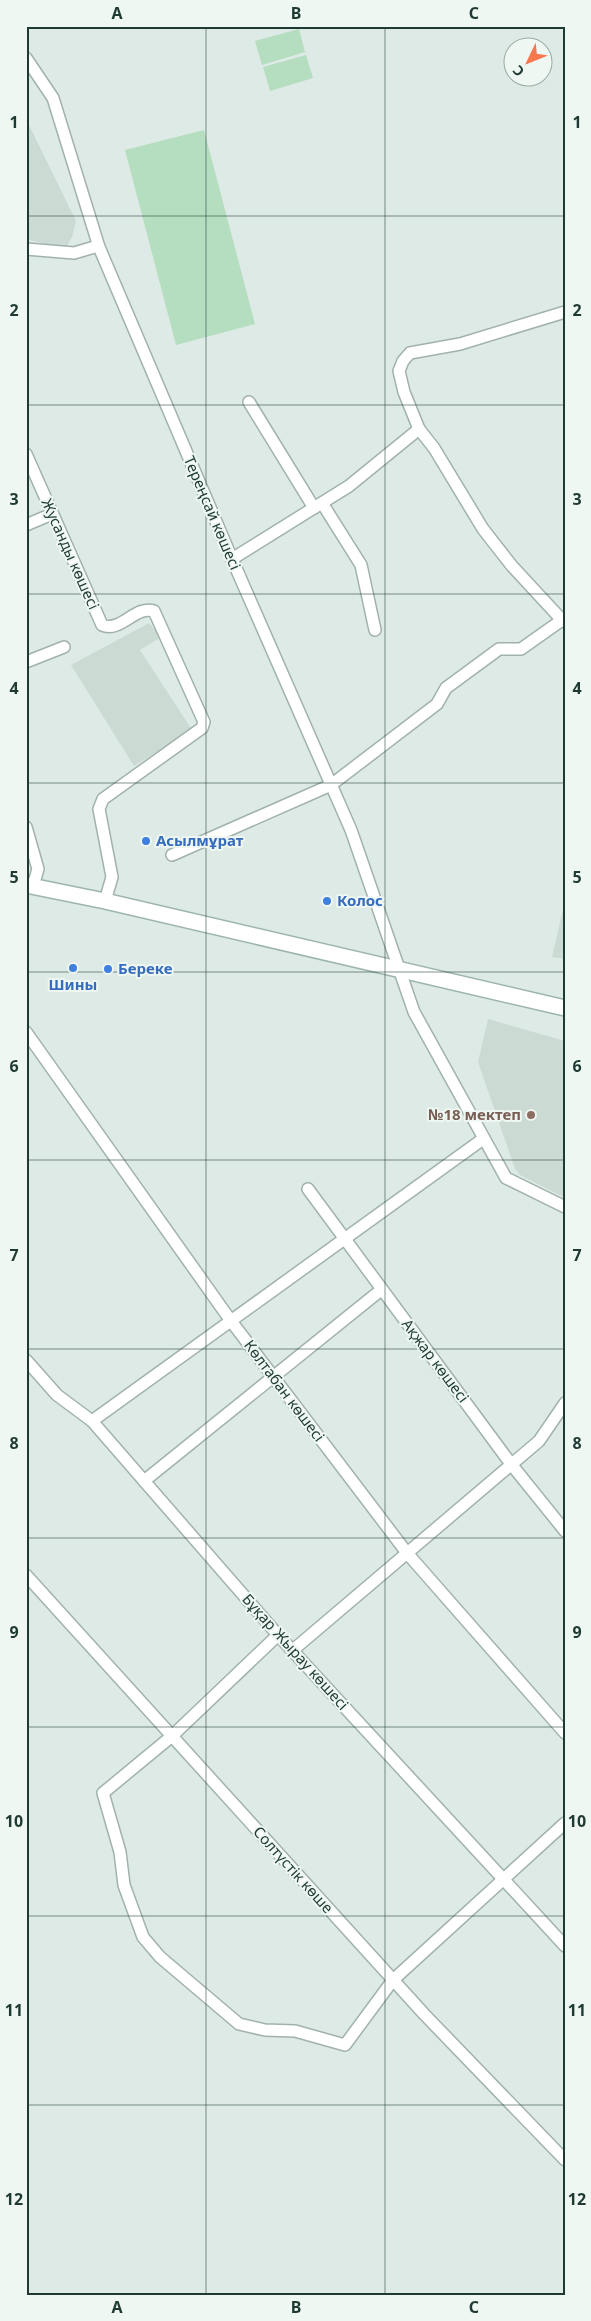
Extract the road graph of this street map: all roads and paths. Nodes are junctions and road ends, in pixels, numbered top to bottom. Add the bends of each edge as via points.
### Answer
1 (26, 58) edge
2 (98, 246) junction
3 (26, 249) edge
4 (565, 312) edge
5 (249, 402) dead end
6 (419, 429) junction
7 (26, 454) edge
8 (318, 505) junction
9 (52, 514) junction
10 (26, 525) edge
11 (232, 559) junction
12 (563, 621) edge
13 (375, 630) dead end
14 (64, 646) dead end
15 (26, 662) edge
16 (331, 785) junction
17 (26, 826) edge
18 (172, 855) dead end
19 (30, 885) edge
20 (106, 901) junction
21 (398, 969) junction
22 (565, 1008) edge
23 (26, 1032) edge
24 (483, 1139) junction
25 (308, 1189) dead end
26 (565, 1207) edge
27 (344, 1239) junction
28 (382, 1290) junction
29 (231, 1321) junction
30 (26, 1360) edge
31 (274, 1377) junction
32 (565, 1403) edge
33 (92, 1421) junction
34 (512, 1464) junction
35 (144, 1481) junction
36 (565, 1531) edge
37 (407, 1553) junction
38 (26, 1575) edge
39 (278, 1635) junction
40 (292, 1650) junction
41 (565, 1733) edge
42 (172, 1736) junction
43 (565, 1823) edge
44 (503, 1879) junction
45 (565, 1946) edge
46 (393, 1980) junction
47 (565, 2160) edge

1 - 2 street, Тереңсай көшесі via 53,98
2 - 3 street via 74,253
2 - 11 street, Тереңсай көшесі
4 - 6 street via 460,344 410,353 399,371
5 - 8 street
6 - 8 street via 348,486
6 - 12 street via 483,529
7 - 9 street, Жусанды көшесі
8 - 11 street
8 - 13 street via 360,565
9 - 10 street
9 - 20 street, Жусанды көшесі via 102,625 108,628 144,610 154,611 204,722 203,726 103,799 99,809 112,878
11 - 16 street, Тереңсай көшесі
12 - 16 street via 522,649 500,649 446,688 437,704
14 - 15 street
16 - 18 street
16 - 21 street, Тереңсай көшесі via 351,830
17 - 19 street via 38,869
19 - 20 main road
20 - 21 main road
21 - 22 main road
21 - 24 street, Тереңсай көшесі via 414,1012
23 - 29 street, Көлтабан көшесі
24 - 26 street, Тереңсай көшесі via 506,1178
24 - 27 street
25 - 27 street, Ақжар көшесі
27 - 28 street, Ақжар көшесі
27 - 29 street
28 - 31 street
28 - 34 street, Ақжар көшесі
29 - 31 street, Көлтабан көшесі
29 - 33 street
30 - 33 street, Бұқар Жырау көшесі via 57,1395
31 - 35 street
31 - 37 street, Көлтабан көшесі
32 - 34 street via 539,1441
33 - 35 street, Бұқар Жырау көшесі
34 - 36 street, Ақжар көшесі
34 - 37 street
35 - 39 street, Бұқар Жырау көшесі
37 - 40 street
37 - 41 street, Көлтабан көшесі
38 - 42 street, Солтүстік көше
39 - 40 street, Бұқар Жырау көшесі
39 - 42 street
40 - 44 street, Бұқар Жырау көшесі
42 - 46 street, Солтүстік көше
42 - 46 street via 103,1794 120,1852 124,1885 143,1937 160,1957 239,2024 265,2030 294,2031 345,2045
43 - 44 street
44 - 45 street, Бұқар Жырау көшесі
44 - 46 street
46 - 47 street, Солтүстік көше

